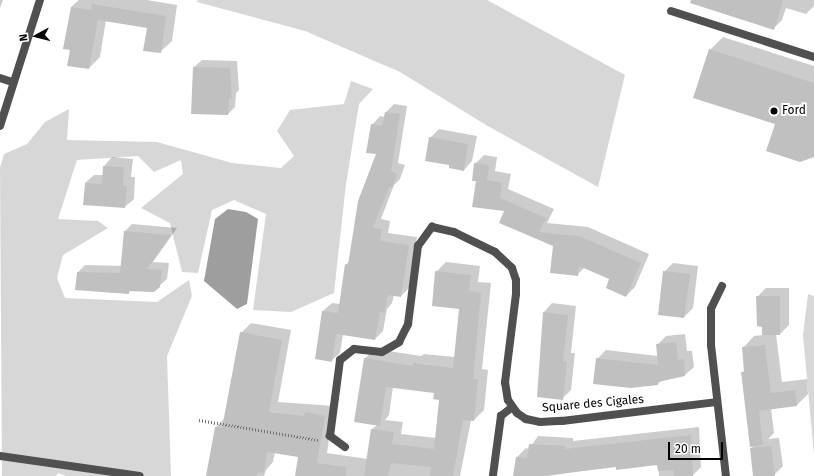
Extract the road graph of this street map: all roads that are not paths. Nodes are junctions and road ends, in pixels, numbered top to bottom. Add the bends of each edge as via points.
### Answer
1 (40, 0) edge
2 (671, 11) dead end
3 (814, 57) edge
4 (0, 78) edge
5 (12, 82) junction
6 (0, 126) edge
7 (722, 286) dead end
8 (716, 402) junction
9 (511, 408) junction
10 (345, 447) dead end
11 (0, 456) edge
12 (493, 475) edge
13 (140, 476) edge
14 (726, 476) edge

1 - 5 street
2 - 3 street
4 - 5 street
5 - 6 street
7 - 8 street via 710,309
8 - 9 street, Square des Cigales via 562,421 526,419
8 - 14 street
9 - 10 street via 505,392 505,382 516,294 516,280 512,268 495,252 454,232 432,228 418,246 408,324 399,342 382,352 354,349 340,360 330,436
9 - 12 street via 501,416
11 - 13 street

